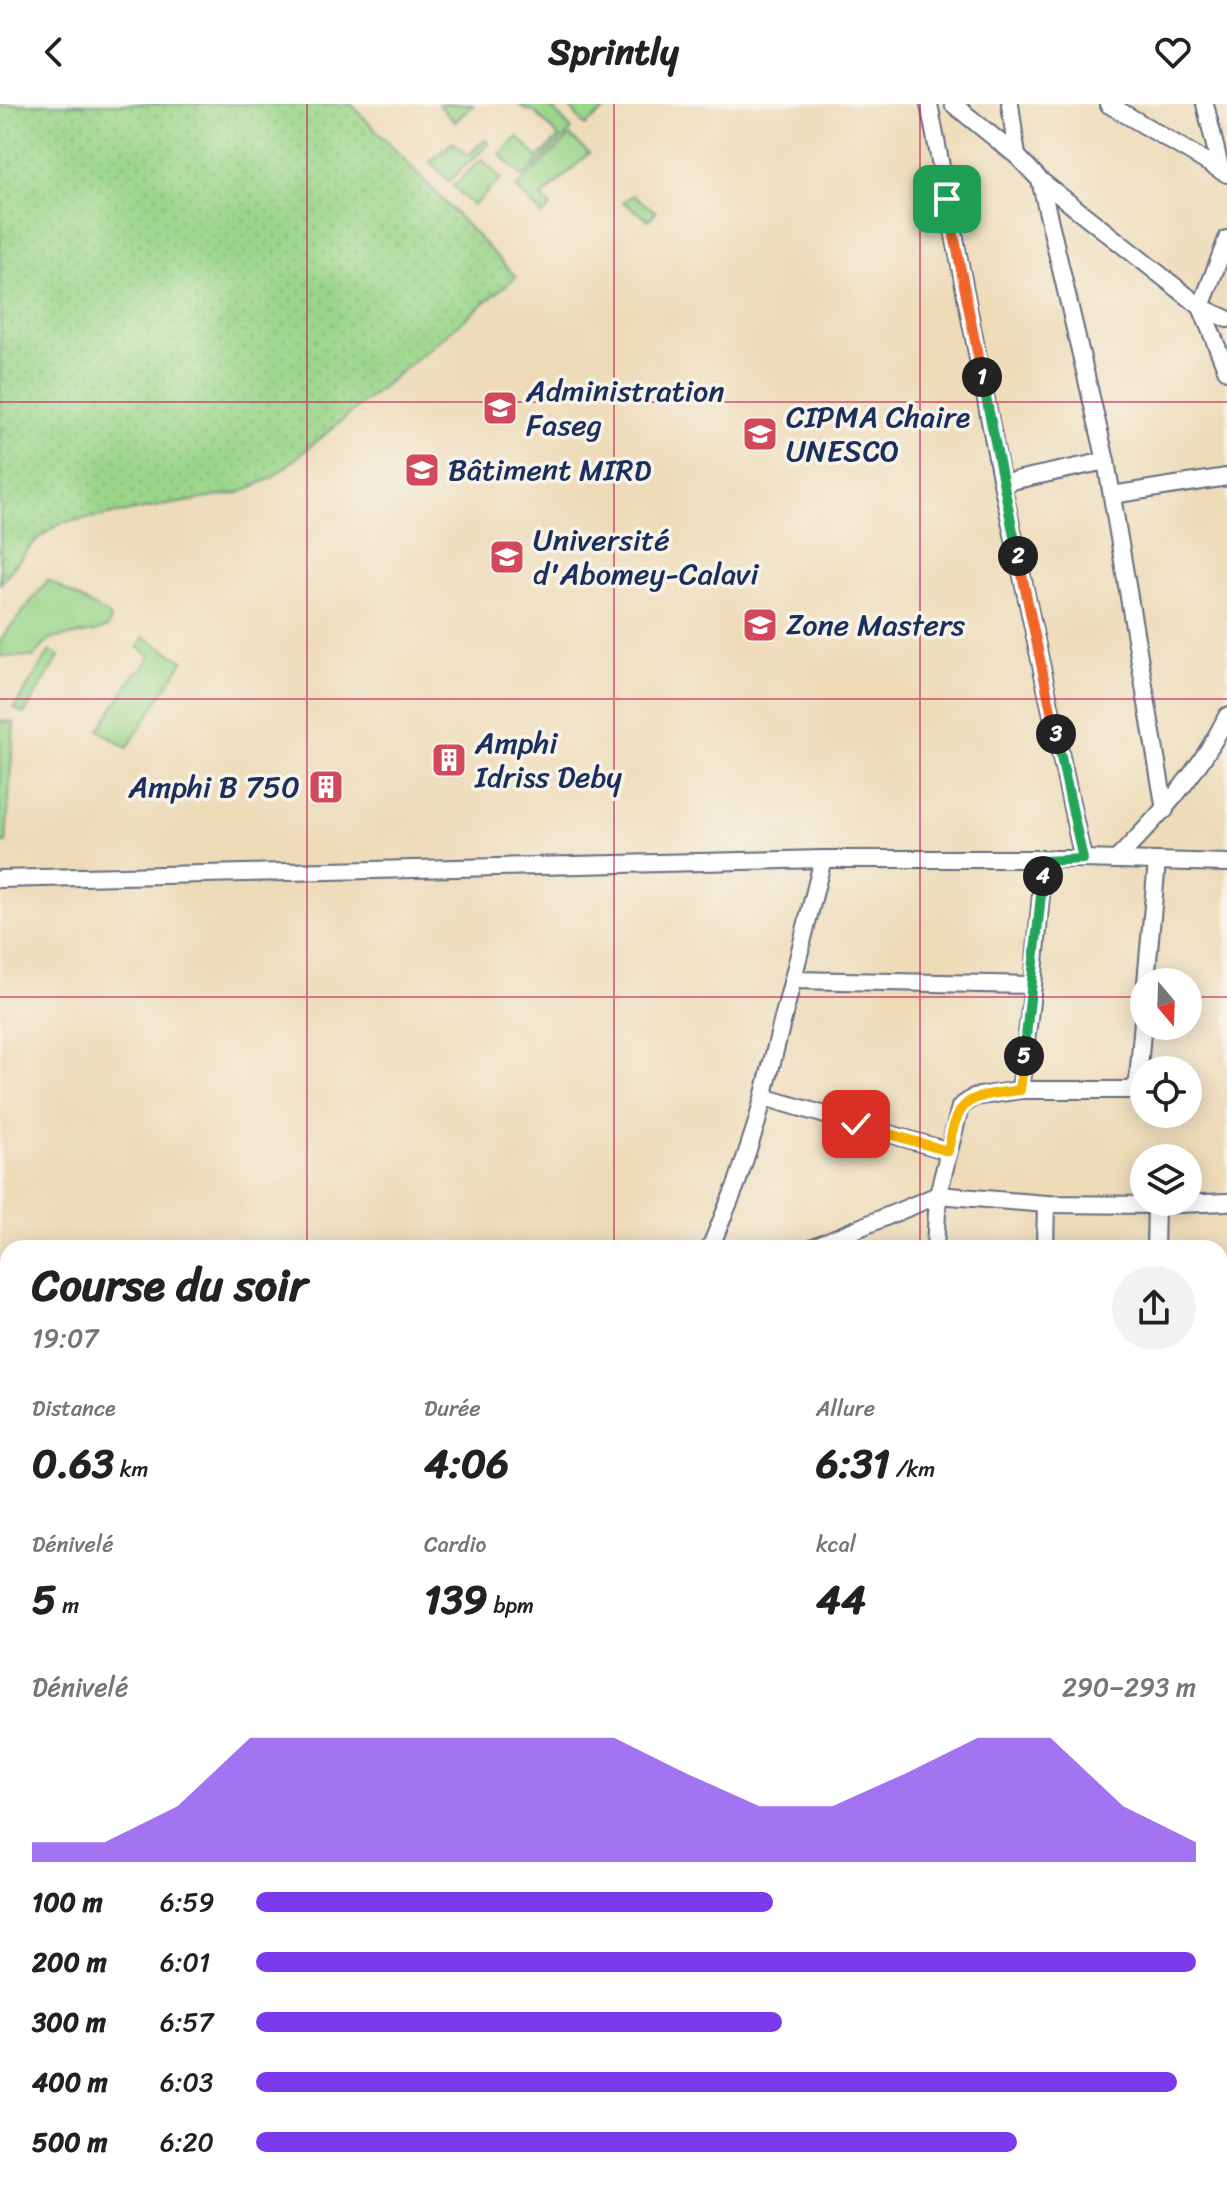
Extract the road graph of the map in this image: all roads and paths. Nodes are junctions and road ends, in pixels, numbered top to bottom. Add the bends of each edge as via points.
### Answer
1 (929, 104) edge
2 (953, 104) edge
3 (1010, 104) edge
4 (1108, 104) edge
5 (1205, 104) edge
6 (1017, 156) junction
7 (1224, 173) edge
8 (1040, 180) junction
9 (1227, 239) edge
10 (1201, 307) junction
11 (1227, 319) edge
12 (1227, 371) edge
13 (1106, 461) junction
14 (1227, 477) edge
15 (1002, 483) junction
16 (1112, 495) junction
17 (1227, 716) edge
18 (1219, 749) edge
19 (1165, 810) junction
20 (823, 859) junction
21 (1083, 859) junction
22 (1116, 860) junction
23 (1044, 861) junction
24 (1157, 862) junction
25 (1227, 863) edge
26 (0, 879) edge
27 (1147, 968) edge
28 (794, 980) junction
29 (1033, 985) junction
30 (1141, 1040) edge
31 (1020, 1090) junction
32 (764, 1097) junction
33 (948, 1151) junction
34 (938, 1195) junction
35 (1227, 1202) edge
36 (1202, 1203) edge
37 (1046, 1204) junction
38 (1130, 1205) edge
39 (1156, 1216) edge
40 (713, 1240) edge
41 (830, 1240) edge
42 (935, 1240) edge
43 (1045, 1240) edge
44 (1155, 1240) edge

1 - 15 street
2 - 6 street
3 - 6 street
4 - 7 street
5 - 7 street
6 - 8 street
8 - 10 street
8 - 13 street
9 - 10 street
10 - 11 street
10 - 12 street
13 - 15 street
13 - 16 street
14 - 16 street
15 - 21 street
16 - 19 street
17 - 18 street
18 - 19 street
19 - 22 street
20 - 23 street
20 - 26 street
20 - 28 street
21 - 22 street
21 - 23 street
22 - 24 street
23 - 29 street
24 - 25 street
24 - 27 street
28 - 29 street
28 - 32 street
29 - 31 street
30 - 31 street via 1138,1080 1130,1090
31 - 33 street via 974,1097 960,1107
32 - 33 street
32 - 40 street
33 - 34 street
34 - 37 street
34 - 41 street
34 - 42 street
35 - 36 street
37 - 38 street
37 - 43 street
39 - 44 street

